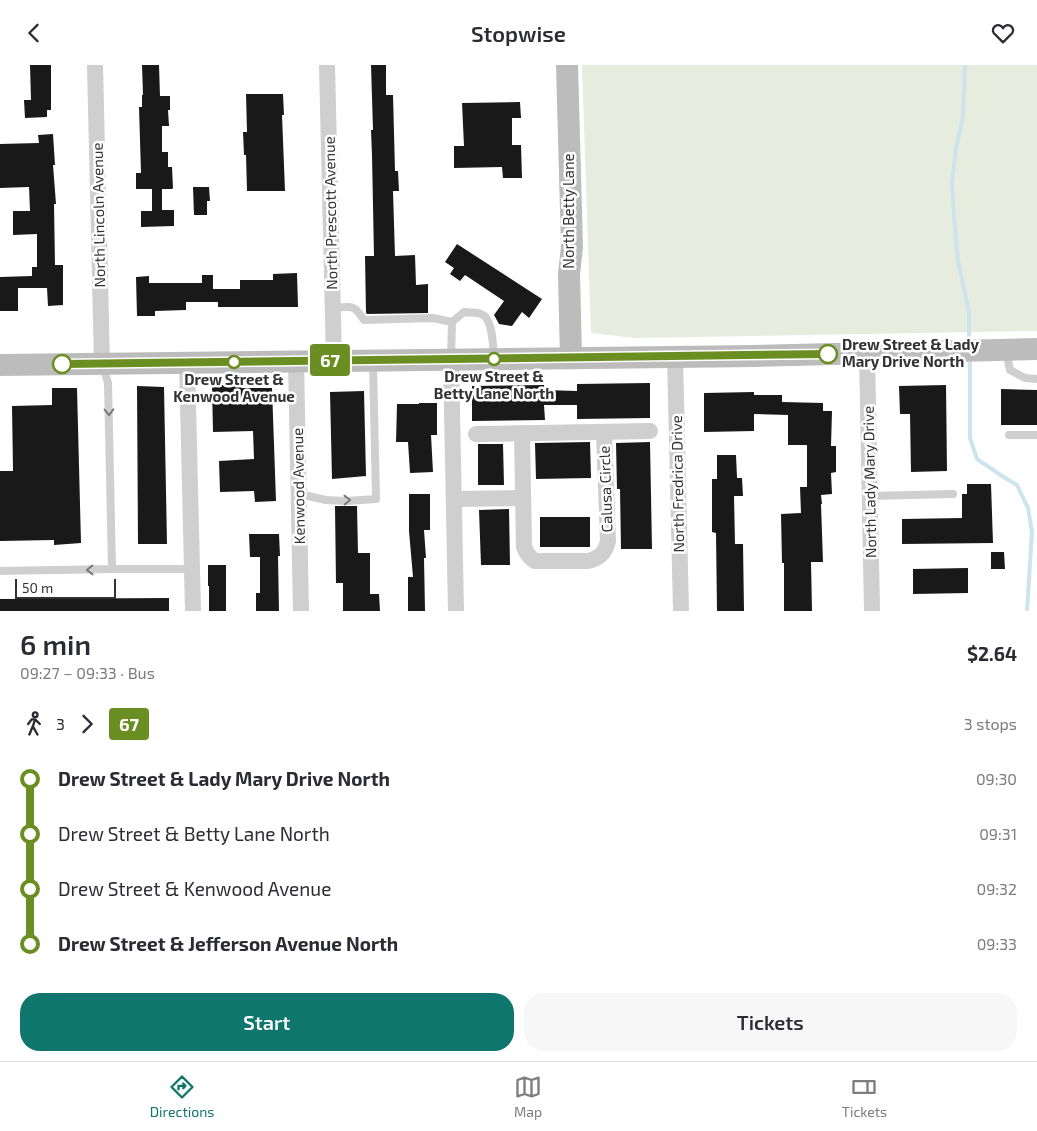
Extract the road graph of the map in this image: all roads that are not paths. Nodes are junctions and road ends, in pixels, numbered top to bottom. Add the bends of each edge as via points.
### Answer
1 (95, 65) edge
2 (327, 65) edge
3 (567, 65) edge
4 (333, 308) junction
5 (452, 322) junction
6 (1000, 349) junction
7 (1037, 349) edge
8 (866, 354) junction
9 (675, 357) junction
10 (571, 358) junction
11 (451, 359) junction
12 (494, 359) junction
13 (334, 360) junction
14 (372, 360) junction
15 (296, 361) junction
16 (187, 362) junction
17 (102, 364) junction
18 (0, 365) edge
19 (1037, 379) edge
20 (604, 431) junction
21 (650, 431) dead end
22 (476, 433) dead end
23 (522, 433) junction
24 (1009, 435) dead end
25 (1037, 435) edge
26 (299, 493) junction
27 (953, 494) dead end
28 (870, 496) junction
29 (523, 497) junction
30 (454, 499) junction
31 (112, 569) junction
32 (192, 569) junction
33 (0, 571) edge
34 (193, 611) edge
35 (301, 611) edge
36 (456, 611) edge
37 (681, 611) edge
38 (872, 611) edge

1 - 17 street, North Lincoln Avenue
2 - 4 street, North Prescott Avenue
3 - 10 main road, North Betty Lane via 572,247 569,274
4 - 5 lane via 352,307 364,320 433,318
4 - 13 street, North Prescott Avenue
5 - 11 lane
5 - 12 lane via 464,312 481,314 488,319
6 - 7 main road
6 - 8 main road
6 - 19 lane via 1010,370 1025,378
8 - 9 main road
8 - 28 street, North Lady Mary Drive
9 - 10 main road
9 - 37 street, North Fredrica Drive
10 - 12 main road
11 - 12 main road
11 - 14 main road
11 - 30 street
13 - 14 main road
13 - 15 main road
26 -> 14 lane via 326,500 376,499
15 - 16 main road
15 - 26 street, Kenwood Avenue
16 - 17 main road
16 - 32 street
17 - 18 main road
17 -> 31 lane via 108,383
20 - 21 street
20 - 23 street
20 - 29 street, Calusa Circle via 608,541 601,556 588,561 535,561 524,547
22 - 23 street
23 - 29 street, Calusa Circle
24 - 25 lane
26 - 35 street, Kenwood Avenue
27 - 28 lane
28 - 38 street, North Lady Mary Drive
29 - 30 street
30 - 36 street
31 - 32 lane
31 -> 33 lane
32 - 34 street

